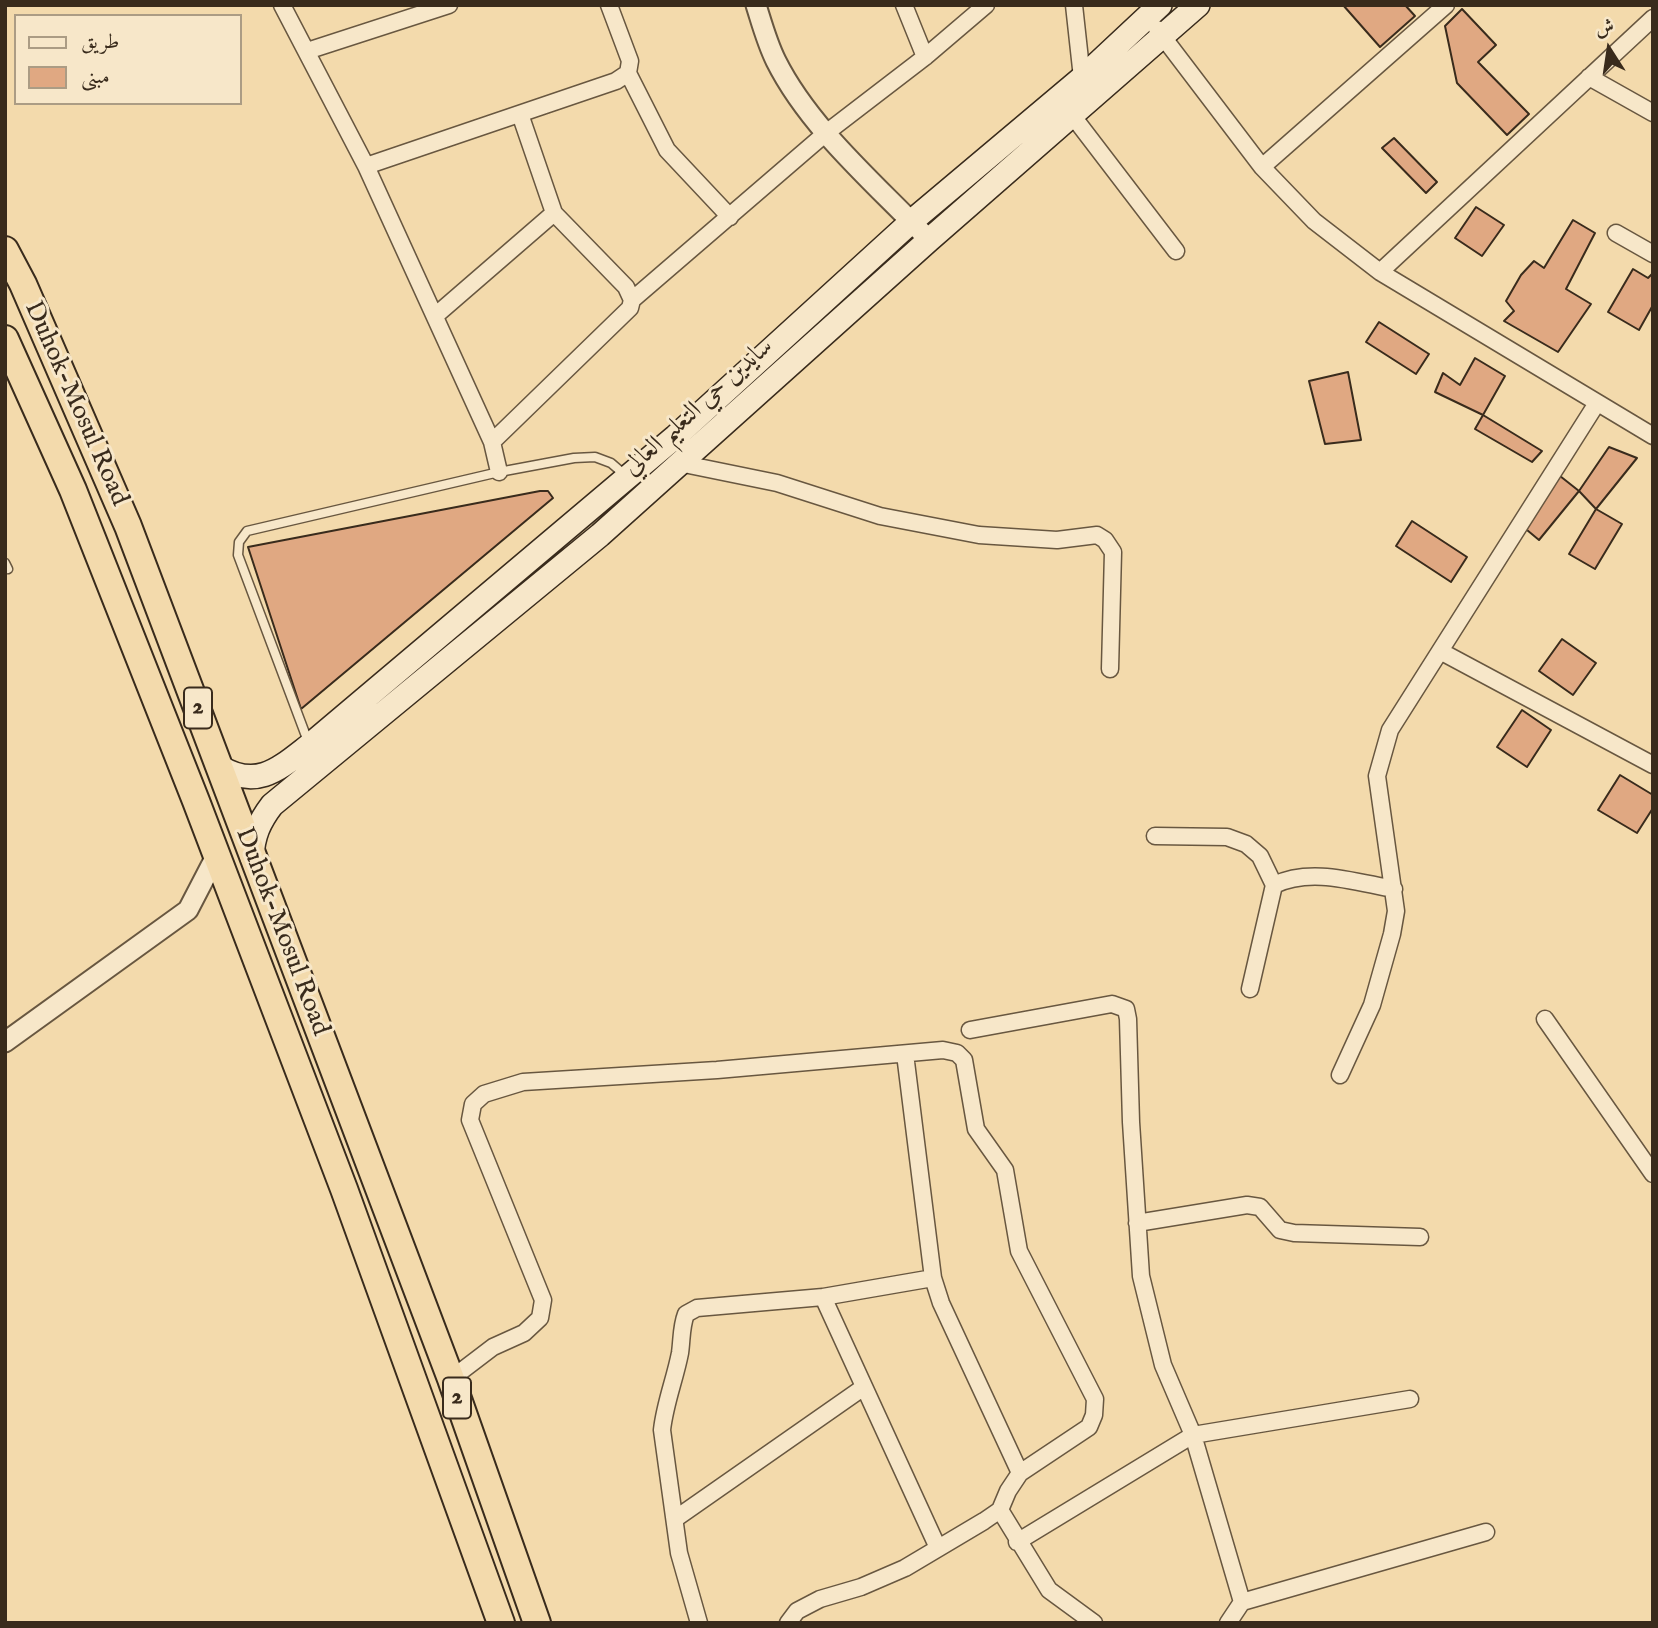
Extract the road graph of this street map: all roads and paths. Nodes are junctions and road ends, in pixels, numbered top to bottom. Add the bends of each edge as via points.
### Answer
1 (282, 5) edge
2 (449, 5) edge
3 (609, 5) edge
4 (756, 5) edge
5 (904, 5) edge
6 (986, 5) edge
7 (1074, 5) edge
8 (1198, 5) edge
9 (1446, 5) edge
10 (1153, 11) edge
11 (1653, 18) edge
12 (1162, 36) junction
13 (307, 51) junction
14 (925, 57) junction
15 (628, 73) junction
16 (1589, 77) junction
17 (1082, 78) junction
18 (1653, 113) edge
19 (520, 114) junction
20 (1072, 115) junction
21 (825, 133) junction
22 (366, 166) junction
23 (1262, 167) junction
24 (554, 213) junction
25 (730, 217) junction
26 (912, 221) junction
27 (1616, 233) dead end
28 (929, 240) junction
29 (5, 250) edge
30 (1176, 251) dead end
31 (1653, 254) edge
32 (1380, 272) junction
33 (14, 288) edge
34 (632, 300) junction
35 (435, 316) junction
36 (5, 339) edge
37 (1597, 403) junction
38 (1653, 436) edge
39 (492, 442) junction
40 (679, 463) junction
41 (499, 472) junction
42 (627, 477) junction
43 (644, 495) junction
44 (1440, 651) junction
45 (1110, 669) dead end
46 (310, 745) junction
47 (1653, 765) edge
48 (220, 767) junction
49 (1155, 836) dead end
50 (216, 856) junction
51 (252, 857) junction
52 (1274, 886) junction
53 (1394, 888) junction
54 (1250, 989) dead end
55 (1545, 1019) dead end
56 (970, 1030) dead end
57 (5, 1042) edge
58 (905, 1054) junction
59 (1340, 1074) dead end
60 (1653, 1174) edge
61 (1137, 1223) junction
62 (1420, 1237) dead end
63 (933, 1278) junction
64 (823, 1297) junction
65 (451, 1379) junction
66 (864, 1387) junction
67 (1410, 1399) dead end
68 (1193, 1435) junction
69 (1020, 1473) junction
70 (1000, 1510) junction
71 (675, 1519) junction
72 (1486, 1532) dead end
73 (1017, 1542) junction
74 (938, 1548) junction
75 (1242, 1602) junction
76 (501, 1623) edge
77 (537, 1623) edge
78 (699, 1623) edge
79 (788, 1623) edge
80 (1094, 1623) edge
81 (1228, 1623) edge

1 - 13 street
2 - 13 street
3 - 15 street via 630,61
4 - 21 street via 775,59
5 - 14 street
6 - 14 street
7 - 17 street
8 - 12 main road, سايدين حي التعليم العالي
9 - 23 street
10 - 12 street
10 - 17 main road, سايدين حي التعليم العالي
11 - 16 street
12 - 20 main road, سايدين حي التعليم العالي
12 - 23 street
13 - 22 street
14 - 21 street
15 - 19 street
15 - 25 street via 667,150
16 - 18 street
16 - 32 street
17 - 26 main road, سايدين حي التعليم العالي
19 - 22 street
19 - 24 street
20 - 28 main road, سايدين حي التعليم العالي
20 - 30 street
21 - 25 street
21 - 26 street
22 - 35 street
23 - 32 street via 1314,221
24 - 34 street via 626,287
24 - 35 street
25 - 34 street
26 - 28 street
26 - 42 main road, سايدين حي التعليم العالي
27 - 31 street
28 - 40 main road, سايدين حي التعليم العالي
29 - 33 highway, Duhok-Mosul Road / 2
32 - 37 street
33 - 48 highway, Duhok-Mosul Road / 2 via 128,526
34 - 39 street via 630,308
35 - 39 street
36 - 50 highway, Duhok-Mosul Road / 2 via 74,490
37 - 38 street
37 - 44 street
39 - 41 street
40 - 43 main road, سايدين حي التعليم العالي
40 - 45 street via 777,483 880,516 979,535 1057,540 1097,535 1113,552
41 - 42 lane via 595,457
41 - 46 lane via 247,531 239,542 238,555
42 - 43 lane
42 - 46 main road, سايدين حي التعليم العالي
43 - 51 main road, سايدين حي التعليم العالي via 272,806 260,821
44 - 47 street
44 - 53 street via 1390,730 1377,776
46 - 48 main road, سايدين حي التعليم العالي via 269,774 243,777
48 - 51 highway, Duhok-Mosul Road / 2
49 - 52 street via 1227,837 1246,844 1260,856
50 - 57 street via 188,910
50 - 76 highway, Duhok-Mosul Road / 2 via 344,1189
51 - 65 highway, Duhok-Mosul Road / 2
52 - 53 street via 1319,876
52 - 54 street
53 - 59 street via 1392,934 1372,1004
55 - 60 street
56 - 61 street via 1112,1004 1126,1009
58 - 63 street
58 - 65 street via 523,1082 484,1094 474,1104 470,1120 543,1300 540,1318 524,1333 493,1347
58 - 69 street via 943,1050 964,1060 976,1129 1005,1170 1019,1251 1095,1399 1089,1427
61 - 62 street via 1247,1205 1260,1207 1280,1230 1294,1233
61 - 68 street via 1141,1276 1160,1352
63 - 64 street
63 - 69 street
64 - 66 street
64 - 71 street via 697,1308 686,1314 662,1430
65 - 77 highway, Duhok-Mosul Road / 2
66 - 71 street
66 - 74 street
67 - 68 street
68 - 73 street
68 - 75 street
69 - 70 street
70 - 73 street
70 - 74 street
71 - 78 street via 679,1553
72 - 75 street
73 - 80 street via 1049,1590
74 - 79 street via 905,1568 820,1599 797,1611
75 - 81 street

